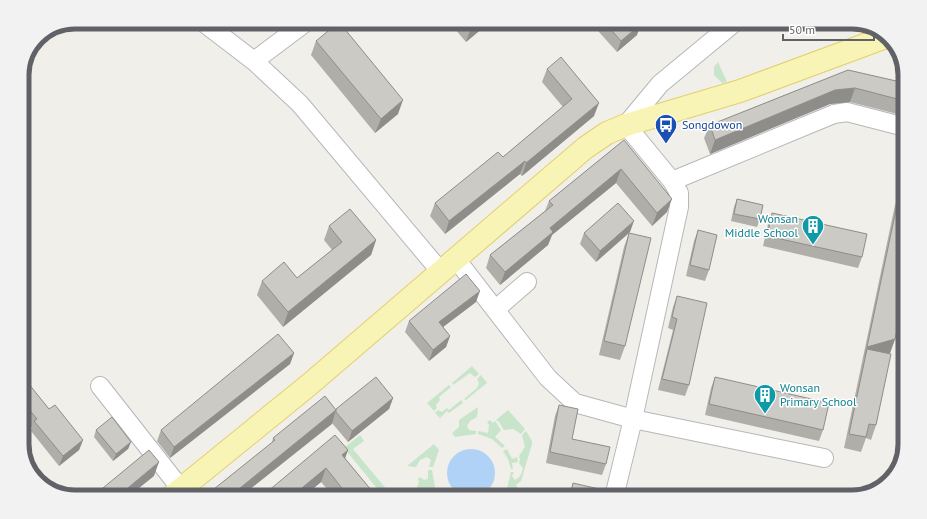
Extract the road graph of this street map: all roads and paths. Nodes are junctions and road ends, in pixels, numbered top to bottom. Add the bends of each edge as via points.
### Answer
1 (217, 29) edge
2 (296, 29) edge
3 (727, 29) edge
4 (881, 39) edge
5 (254, 60) junction
6 (626, 125) junction
7 (898, 125) edge
8 (672, 180) junction
9 (448, 266) junction
10 (527, 282) dead end
11 (496, 309) junction
12 (100, 386) dead end
13 (633, 419) junction
14 (824, 458) dead end
15 (174, 490) edge
16 (180, 490) edge
17 (616, 490) edge

1 - 5 street
2 - 5 street
3 - 6 street via 660,84
4 - 6 main road via 740,92
5 - 9 street via 300,104
6 - 8 street
6 - 9 main road via 607,133 584,148
7 - 8 street via 847,112 834,114
8 - 13 street via 679,193 679,207
9 - 11 street
9 - 16 main road via 310,384
10 - 11 street
11 - 13 street via 548,378 576,403
12 - 15 street
13 - 14 street
13 - 17 street

